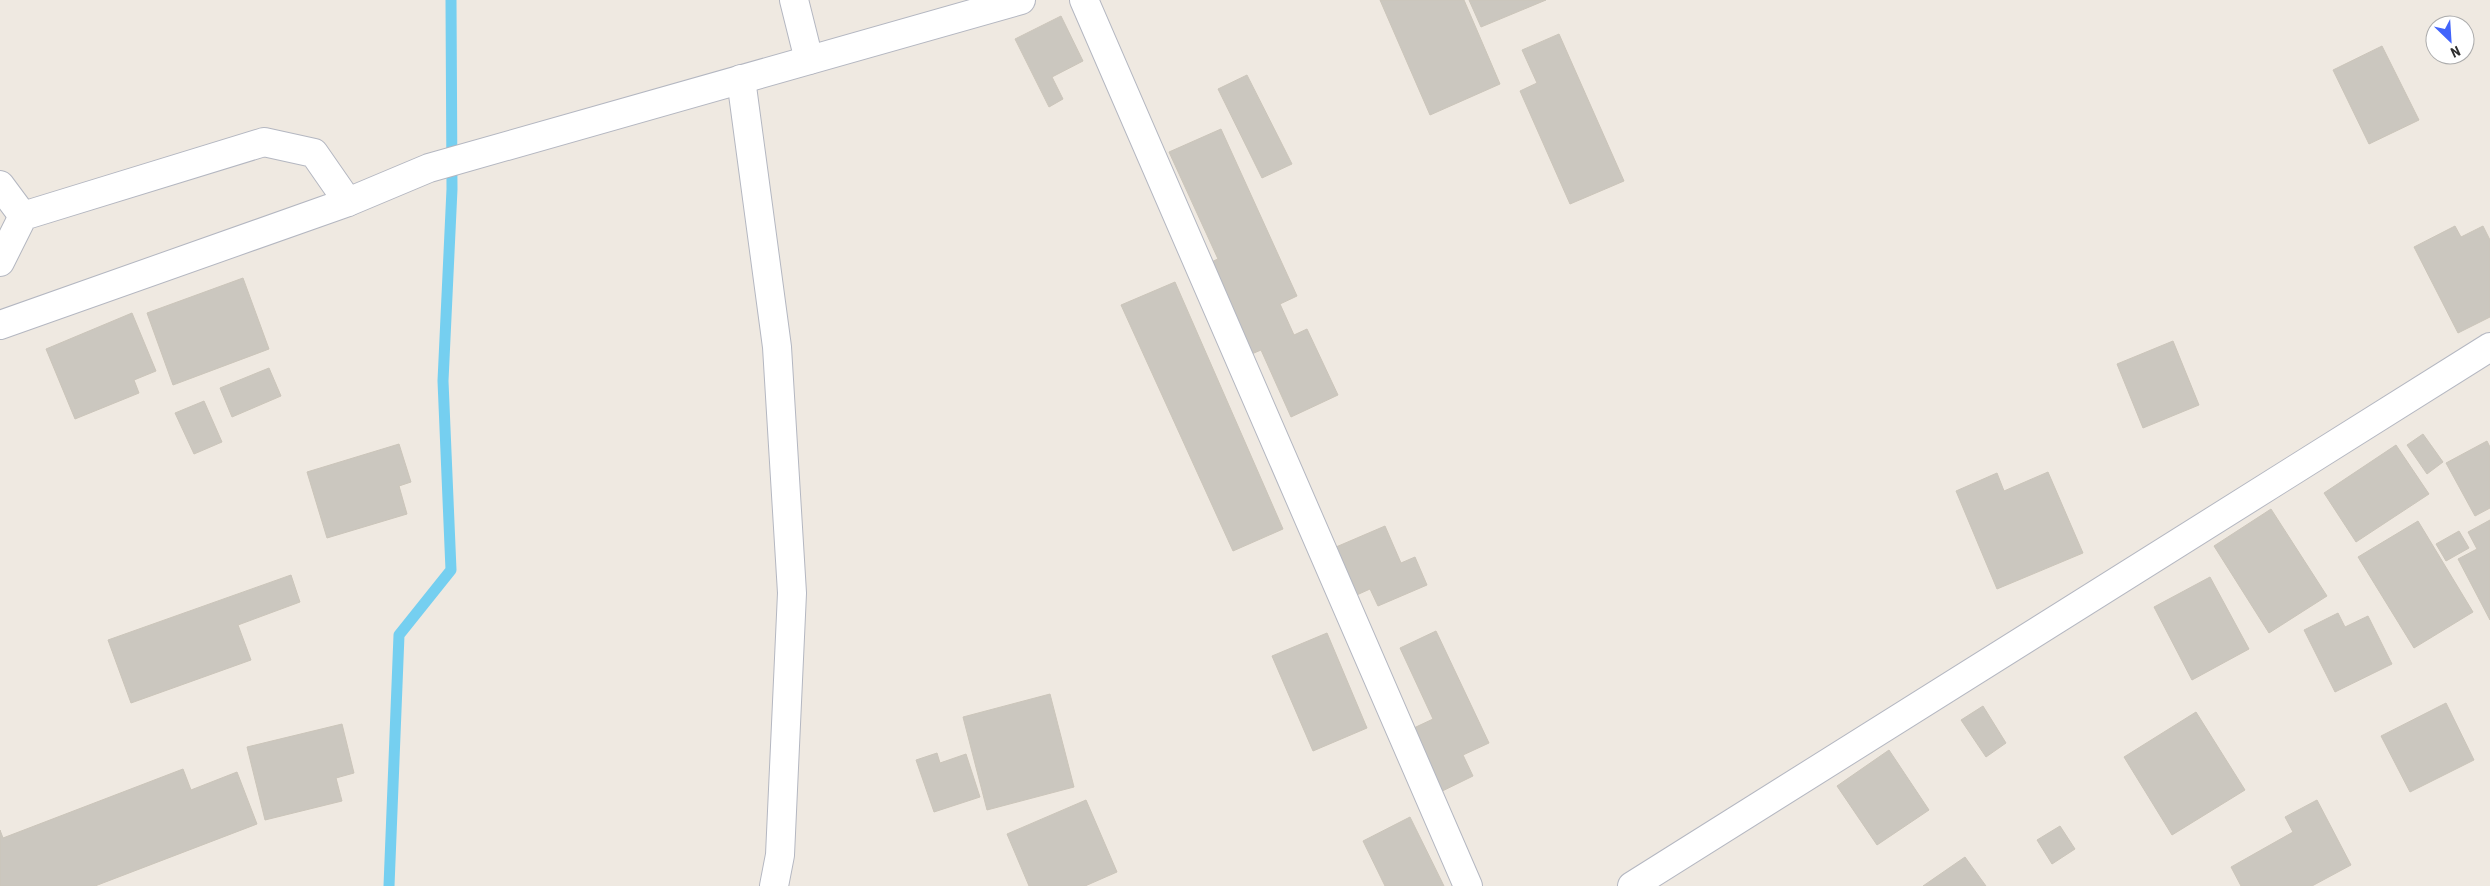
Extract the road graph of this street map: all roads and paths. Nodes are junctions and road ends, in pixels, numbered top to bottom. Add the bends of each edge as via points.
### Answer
1 (794, 0) edge
2 (1021, 0) edge
3 (1084, 0) edge
4 (809, 60) junction
5 (741, 79) junction
6 (0, 185) edge
7 (348, 202) junction
8 (23, 216) junction
9 (0, 262) edge
10 (0, 325) edge
11 (2490, 347) edge
12 (774, 886) edge
13 (1468, 886) edge
14 (1632, 886) edge

1 - 4 street
2 - 4 street
3 - 13 street
4 - 5 street
5 - 7 street via 429,168
5 - 12 street via 777,347 792,593 780,855
6 - 8 street
7 - 8 street via 314,153 264,142
7 - 10 street
8 - 9 street
11 - 14 street

